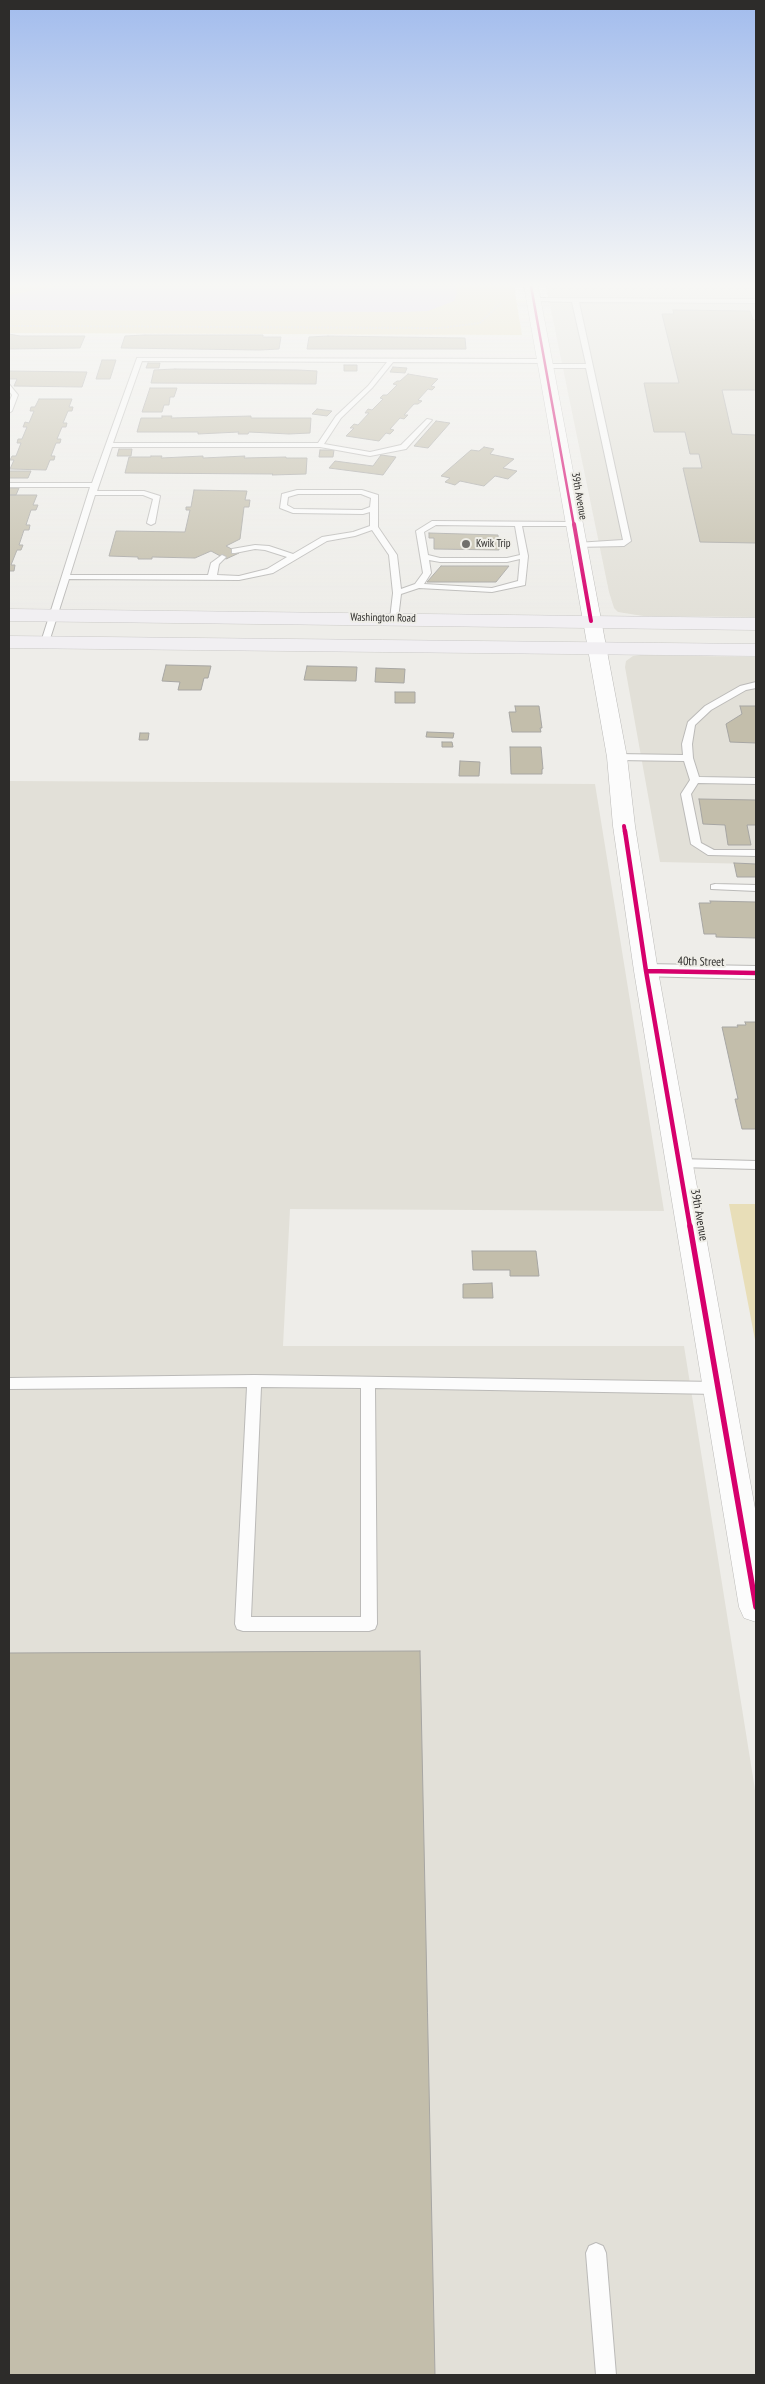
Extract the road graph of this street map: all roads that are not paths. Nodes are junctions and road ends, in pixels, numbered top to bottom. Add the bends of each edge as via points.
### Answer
1 (14, 397) edge
2 (125, 397) edge
3 (359, 397) edge
4 (552, 397) edge
5 (597, 397) edge
6 (9, 411) edge
7 (429, 420) dead end
8 (108, 445) junction
9 (320, 445) junction
10 (9, 485) edge
11 (94, 489) junction
12 (374, 508) junction
13 (152, 523) dead end
14 (518, 524) junction
15 (574, 524) junction
16 (374, 527) junction
17 (576, 545) junction
18 (236, 551) dead end
19 (222, 556) dead end
20 (424, 556) junction
21 (524, 556) junction
22 (294, 557) junction
23 (66, 577) junction
24 (212, 578) junction
25 (418, 586) junction
26 (397, 593) junction
27 (9, 614) edge
28 (55, 615) junction
29 (394, 619) junction
30 (591, 621) junction
31 (756, 624) edge
32 (9, 642) edge
33 (45, 642) junction
34 (597, 648) junction
35 (756, 650) edge
36 (756, 685) edge
37 (617, 757) junction
38 (688, 758) junction
39 (695, 780) junction
40 (756, 781) edge
41 (756, 853) edge
42 (715, 887) dead end
43 (756, 888) edge
44 (646, 971) junction
45 (756, 973) edge
46 (679, 1163) junction
47 (756, 1165) edge
48 (254, 1382) junction
49 (9, 1383) edge
50 (368, 1383) junction
51 (718, 1388) junction
52 (756, 1607) edge
53 (596, 2253) dead end
54 (606, 2375) edge

1 - 6 lane
2 - 8 lane
3 - 9 lane via 338,417
4 - 15 main road, 39th Avenue
5 - 17 lane via 627,542
7 - 9 lane via 403,447 393,450 370,454
8 - 9 lane
8 - 11 lane
10 - 11 lane
11 - 13 lane via 144,493 157,498
11 - 23 lane
12 - 12 lane via 363,512 293,511 283,506 284,496 297,492 362,492 375,497
12 - 16 lane
14 - 15 lane
14 - 20 lane via 435,523 420,531
14 - 21 lane
15 - 17 main road, 39th Avenue
16 - 22 lane via 326,539
16 - 26 lane via 393,555
17 - 30 main road, 39th Avenue
18 - 22 lane via 260,548
19 - 24 lane via 215,563
20 - 21 lane via 440,560 507,560
20 - 25 lane via 427,573
21 - 25 lane via 522,583 492,590
22 - 24 lane via 270,571 239,578
23 - 24 lane
23 - 28 lane
25 - 26 lane
26 - 29 lane
27 - 28 main road, Washington Road
28 - 29 main road, Washington Road
28 - 33 lane
29 - 30 main road, Washington Road
30 - 31 main road, Washington Road
30 - 34 main road, 39th Avenue
32 - 33 main road
33 - 34 main road
34 - 35 main road
34 - 37 main road, 39th Avenue
36 - 38 lane via 743,688 708,708 690,724 686,744
37 - 38 lane
37 - 44 main road, 39th Avenue
38 - 39 lane
39 - 40 lane
39 - 41 lane via 686,794 696,844 712,853
42 - 43 lane
44 - 45 street, 40th Street
44 - 46 main road, 39th Avenue
46 - 47 lane
46 - 51 main road, 39th Avenue
48 - 49 lane
48 - 50 lane
48 - 50 lane via 243,1624 369,1624
50 - 51 lane
51 - 52 main road, 39th Avenue
53 - 54 lane

